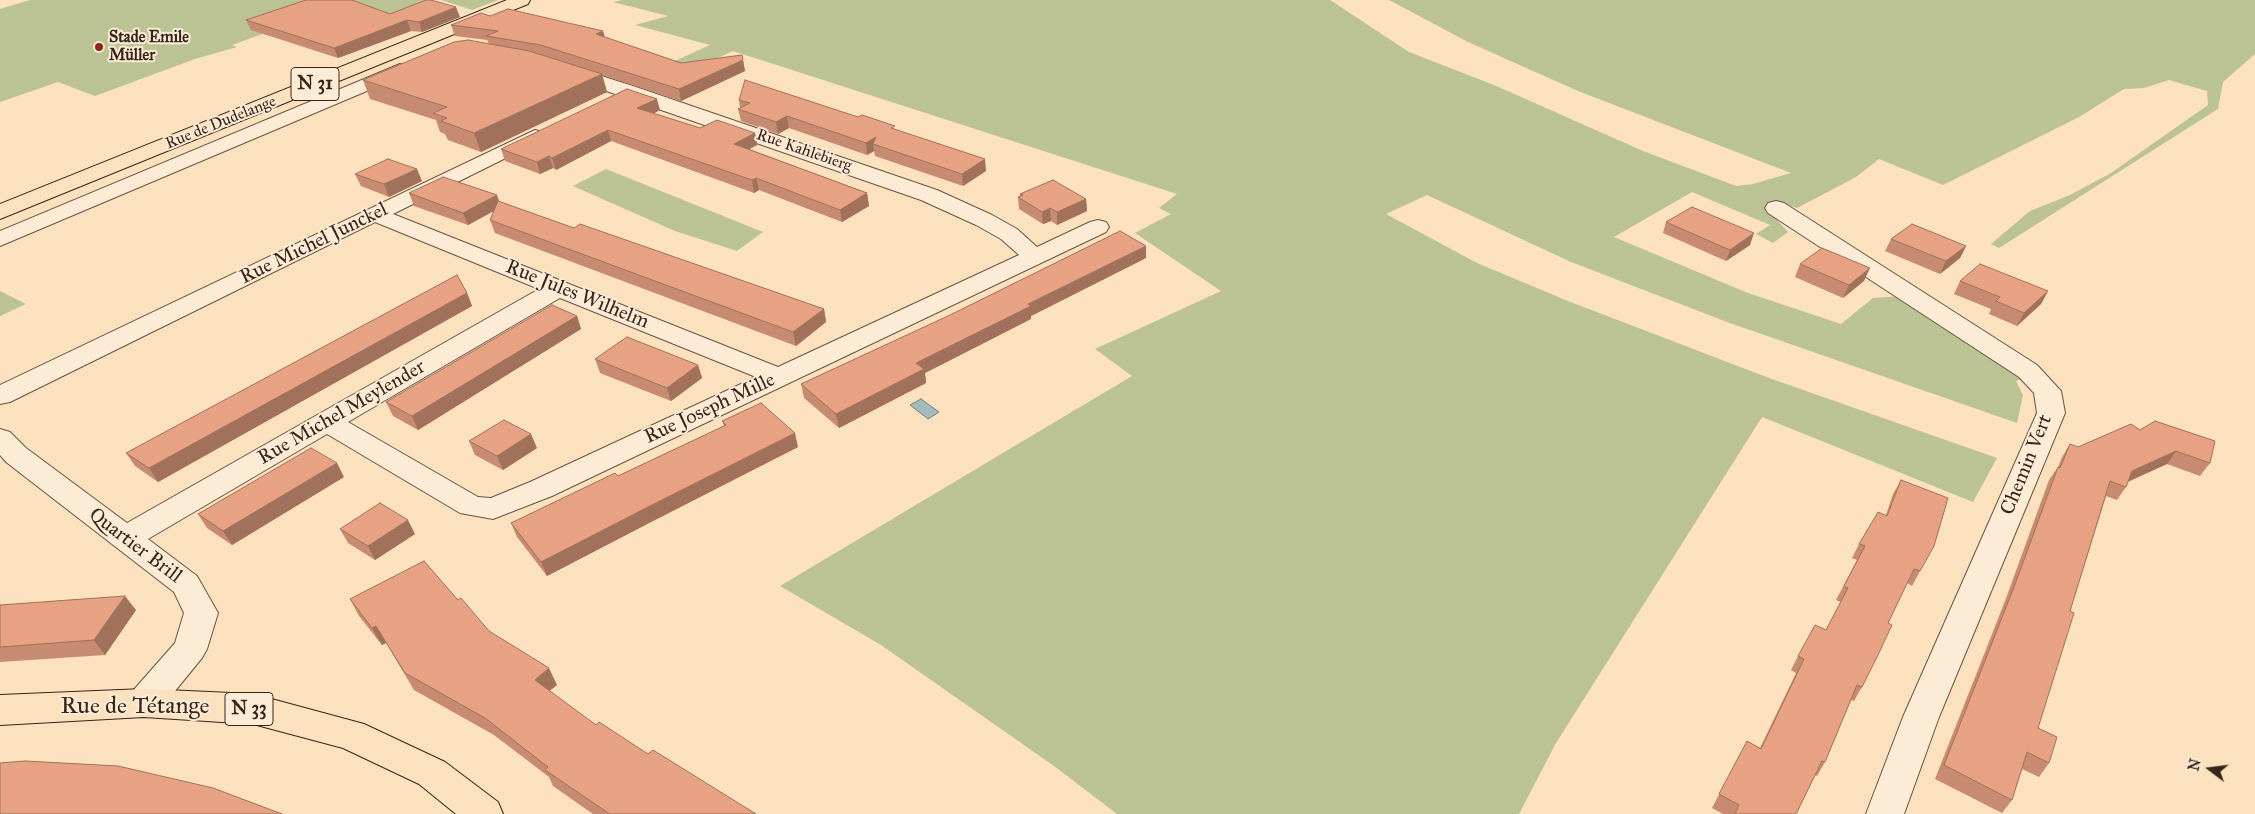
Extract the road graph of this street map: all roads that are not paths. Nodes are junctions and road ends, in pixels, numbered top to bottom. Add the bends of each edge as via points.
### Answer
1 (522, 0) edge
2 (420, 62) edge
3 (547, 65) edge
4 (321, 82) junction
5 (350, 91) junction
6 (629, 91) junction
7 (602, 103) edge
8 (558, 125) edge
9 (57, 189) junction
10 (87, 202) junction
11 (1776, 208) dead end
12 (0, 212) edge
13 (374, 214) junction
14 (1098, 228) dead end
15 (0, 240) edge
16 (1035, 257) junction
17 (559, 288) junction
18 (779, 377) junction
19 (0, 396) edge
20 (327, 422) junction
21 (0, 438) edge
22 (125, 538) junction
23 (144, 703) junction
24 (0, 710) edge
25 (484, 814) edge
26 (1884, 814) edge

1 - 4 main road, Rue de Dudelange / N 31
2 - 5 street, Rue de Dudelange
3 - 6 street, Rue Kahlebierg
4 - 5 street
4 - 9 main road, Rue de Dudelange / N 31
5 - 10 street, Rue de Dudelange
6 - 7 street
6 - 16 street, Rue Kahlebierg via 929,195 1009,234
8 - 13 street, Rue Michel Junckel
9 - 10 street
9 - 12 main road, Rue de Dudelange / N 31
10 - 15 street, Rue de Dudelange
11 - 26 street, Chemin Vert via 2028,372 2047,391 2051,412 1921,717
13 - 17 street, Rue Jules Wilhelm
13 - 19 street, Rue Michel Junckel
14 - 16 street, Rue Joseph Mille
16 - 18 street, Rue Joseph Mille
17 - 18 street, Rue Jules Wilhelm
17 - 20 street, Rue Michel Meylender
18 - 20 street, Rue Joseph Mille via 493,509 471,506
20 - 22 street, Rue Michel Meylender
21 - 22 street, Quartier Brill via 16,456
22 - 23 street, Quartier Brill via 186,584 200,613 190,650
23 - 24 main road, Rue de Tétange / N 33
23 - 25 main road, Rue de Tétange / N 33 via 253,709 352,734 432,773

